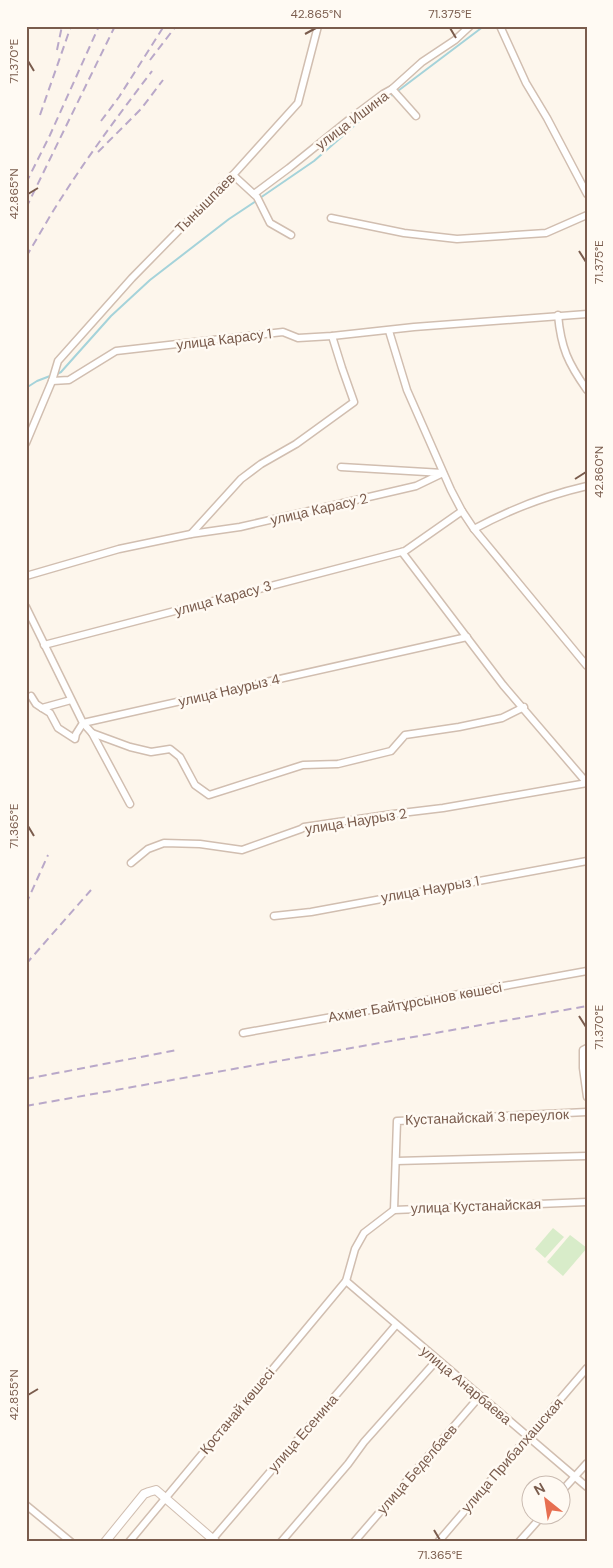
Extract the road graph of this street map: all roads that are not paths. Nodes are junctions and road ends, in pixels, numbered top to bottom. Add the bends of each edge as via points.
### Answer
1 (318, 26) edge
2 (470, 26) edge
3 (500, 26) edge
4 (392, 89) junction
5 (416, 116) dead end
6 (233, 175) junction
7 (586, 190) edge
8 (255, 196) junction
9 (587, 215) edge
10 (331, 218) dead end
11 (291, 236) dead end
12 (587, 314) edge
13 (558, 315) junction
14 (389, 331) junction
15 (332, 336) junction
16 (52, 381) junction
17 (587, 390) edge
18 (26, 443) edge
19 (341, 468) dead end
20 (443, 473) junction
21 (587, 486) edge
22 (462, 511) junction
23 (474, 529) junction
24 (191, 534) junction
25 (402, 552) junction
26 (26, 576) edge
27 (26, 607) edge
28 (467, 637) junction
29 (44, 645) junction
30 (587, 666) edge
31 (31, 696) dead end
32 (71, 700) junction
33 (42, 708) junction
34 (524, 708) junction
35 (83, 723) junction
36 (92, 733) junction
37 (587, 783) edge
38 (130, 804) dead end
39 (587, 861) edge
40 (132, 863) dead end
41 (274, 916) dead end
42 (587, 971) edge
43 (244, 1033) dead end
44 (587, 1048) edge
45 (587, 1097) edge
46 (587, 1112) edge
47 (587, 1156) edge
48 (396, 1160) junction
49 (587, 1202) edge
50 (394, 1210) junction
51 (346, 1281) junction
52 (396, 1325) junction
53 (437, 1360) junction
54 (587, 1368) edge
55 (480, 1396) junction
56 (528, 1437) junction
57 (587, 1463) edge
58 (574, 1477) junction
59 (570, 1482) edge
60 (587, 1487) edge
61 (166, 1498) junction
62 (26, 1505) edge
63 (533, 1526) edge
64 (213, 1541) edge
65 (71, 1542) edge
66 (105, 1542) edge
67 (129, 1542) edge
68 (282, 1542) edge
69 (354, 1542) edge
70 (438, 1542) edge
71 (519, 1542) edge

1 - 6 street, Тынышпаев via 298,103
2 - 4 street, улица Ишина
3 - 7 street via 526,83
4 - 5 street
4 - 8 street, улица Ишина
6 - 8 street
6 - 16 street, Тынышпаев via 132,278 58,361
8 - 11 street via 270,223
9 - 10 street via 546,233 457,239 404,233
12 - 13 street, улица Карасу 1
13 - 14 street, улица Карасу 1
13 - 17 street via 560,336 569,363
14 - 15 street, улица Карасу 1
14 - 20 street via 407,390
15 - 16 street, улица Карасу 1 via 298,338 283,332 116,351 69,380
15 - 24 street via 354,402 241,479
16 - 18 street
19 - 20 street
20 - 22 street
20 - 24 street, улица Карасу 2 via 416,486 240,527
21 - 23 street via 534,502
22 - 23 street
22 - 25 street, улица Карасу 3
23 - 30 street
24 - 26 street, улица Карасу 2 via 119,549
25 - 28 street
25 - 29 street, улица Карасу 3
27 - 29 street
28 - 34 street
28 - 35 street, улица Наурыз 4
29 - 32 street
31 - 33 street
32 - 33 street
32 - 35 street
33 - 35 street via 50,713 58,728 75,739
34 - 36 street via 502,718 405,735 391,751 338,764 303,765 209,795 195,785 180,756 170,749 151,752
34 - 37 street
35 - 36 street
36 - 38 street
37 - 40 street, улица Наурыз 2 via 304,827 242,850 164,843 148,849
39 - 41 street, улица Наурыз 1
42 - 43 street, Ахмет Байтұрсынов көшесі
44 - 45 street via 583,1050 583,1068
46 - 48 street, Кустанайскай 3 переулок via 397,1121
47 - 48 street
48 - 50 street, Кустанайскай 3 переулок
49 - 50 street, улица Кустанайская
50 - 51 street, улица Кустанайская via 364,1233 355,1249
51 - 52 street, улица Анарбаева
51 - 61 street, Қостанай көшесі
52 - 53 street, улица Анарбаева
52 - 64 street, улица Есенина
53 - 55 street, улица Анарбаева
53 - 68 street
54 - 56 street, улица Прибалхашская
55 - 56 street, улица Анарбаева
55 - 69 street, улица Беделбаев
56 - 58 street, улица Анарбаева
56 - 70 street, улица Прибалхашская
57 - 58 street
58 - 59 street
58 - 60 street, улица Анарбаева
61 - 64 street
61 - 66 street via 156,1490 144,1494
61 - 67 street, Қостанай көшесі
62 - 65 street
63 - 71 street

